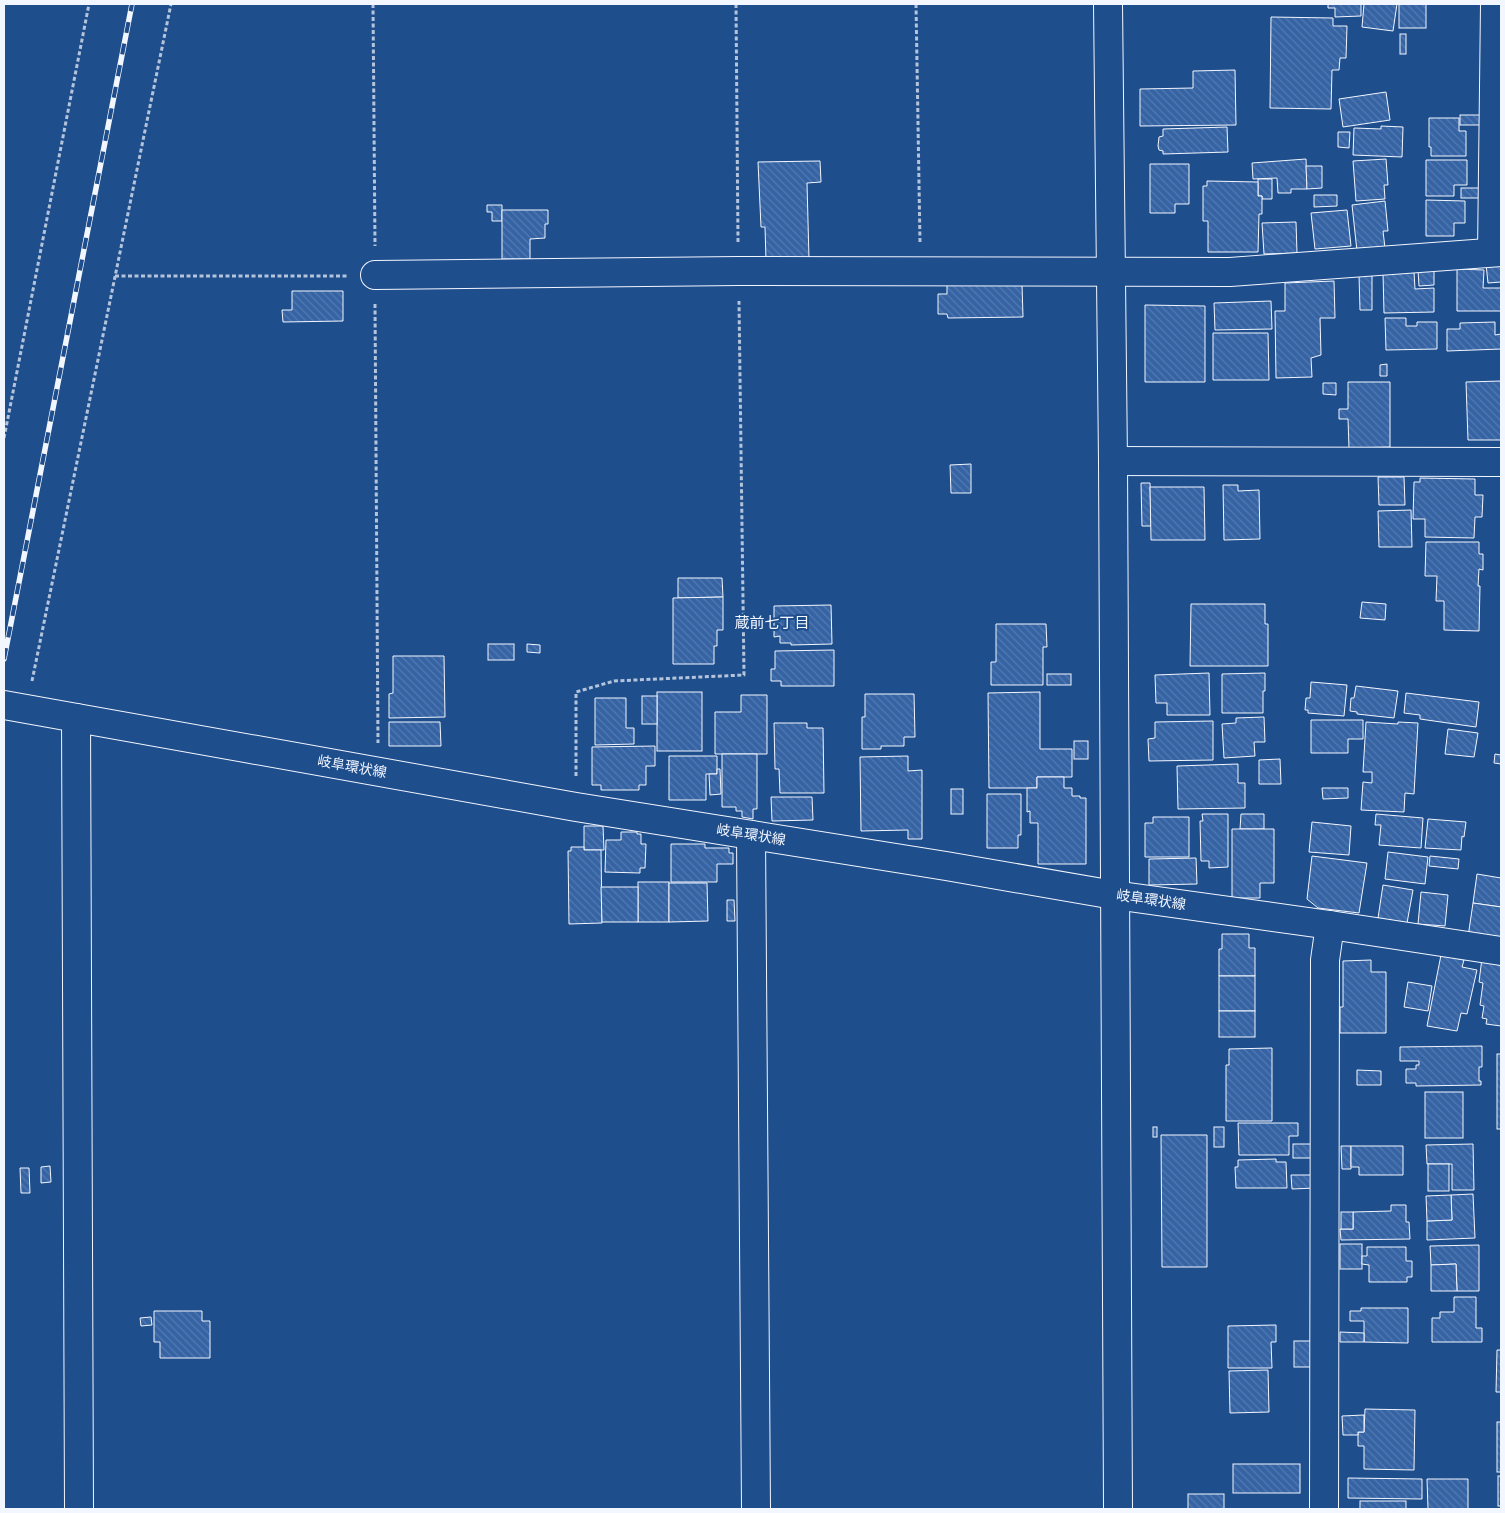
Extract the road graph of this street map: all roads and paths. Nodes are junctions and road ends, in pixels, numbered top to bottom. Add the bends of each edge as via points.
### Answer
1 (89, 4) edge
2 (171, 4) edge
3 (373, 4) edge
4 (736, 4) edge
5 (916, 4) edge
6 (1108, 4) edge
7 (1495, 4) edge
8 (1497, 252) edge
9 (738, 271) junction
10 (920, 271) junction
11 (1111, 272) junction
12 (115, 276) junction
13 (375, 276) junction
14 (4, 438) edge
15 (1112, 461) junction
16 (1501, 462) edge
17 (15, 707) edge
18 (76, 718) junction
19 (378, 771) junction
20 (576, 807) junction
21 (751, 834) junction
22 (1114, 895) junction
23 (1330, 925) junction
24 (1501, 951) edge
25 (79, 1509) edge
26 (756, 1509) edge
27 (1118, 1509) edge
28 (1324, 1509) edge

1 - 14 path
2 - 12 path
3 - 13 path
4 - 9 path
5 - 10 path
6 - 11 street
7 - 8 street
8 - 11 street via 1230,272
9 - 10 street
9 - 13 street
9 - 20 path via 744,676 614,680 576,692
10 - 11 street
11 - 15 street
12 - 13 path
12 - 17 path
13 - 19 path
15 - 16 street
15 - 22 street
17 - 18 street, 岐阜環状線
18 - 19 street, 岐阜環状線
18 - 25 street
19 - 20 street, 岐阜環状線
20 - 21 street, 岐阜環状線
21 - 22 street, 岐阜環状線
21 - 26 street
22 - 23 street, 岐阜環状線
22 - 27 street
23 - 24 street, 岐阜環状線
23 - 28 street via 1325,960

